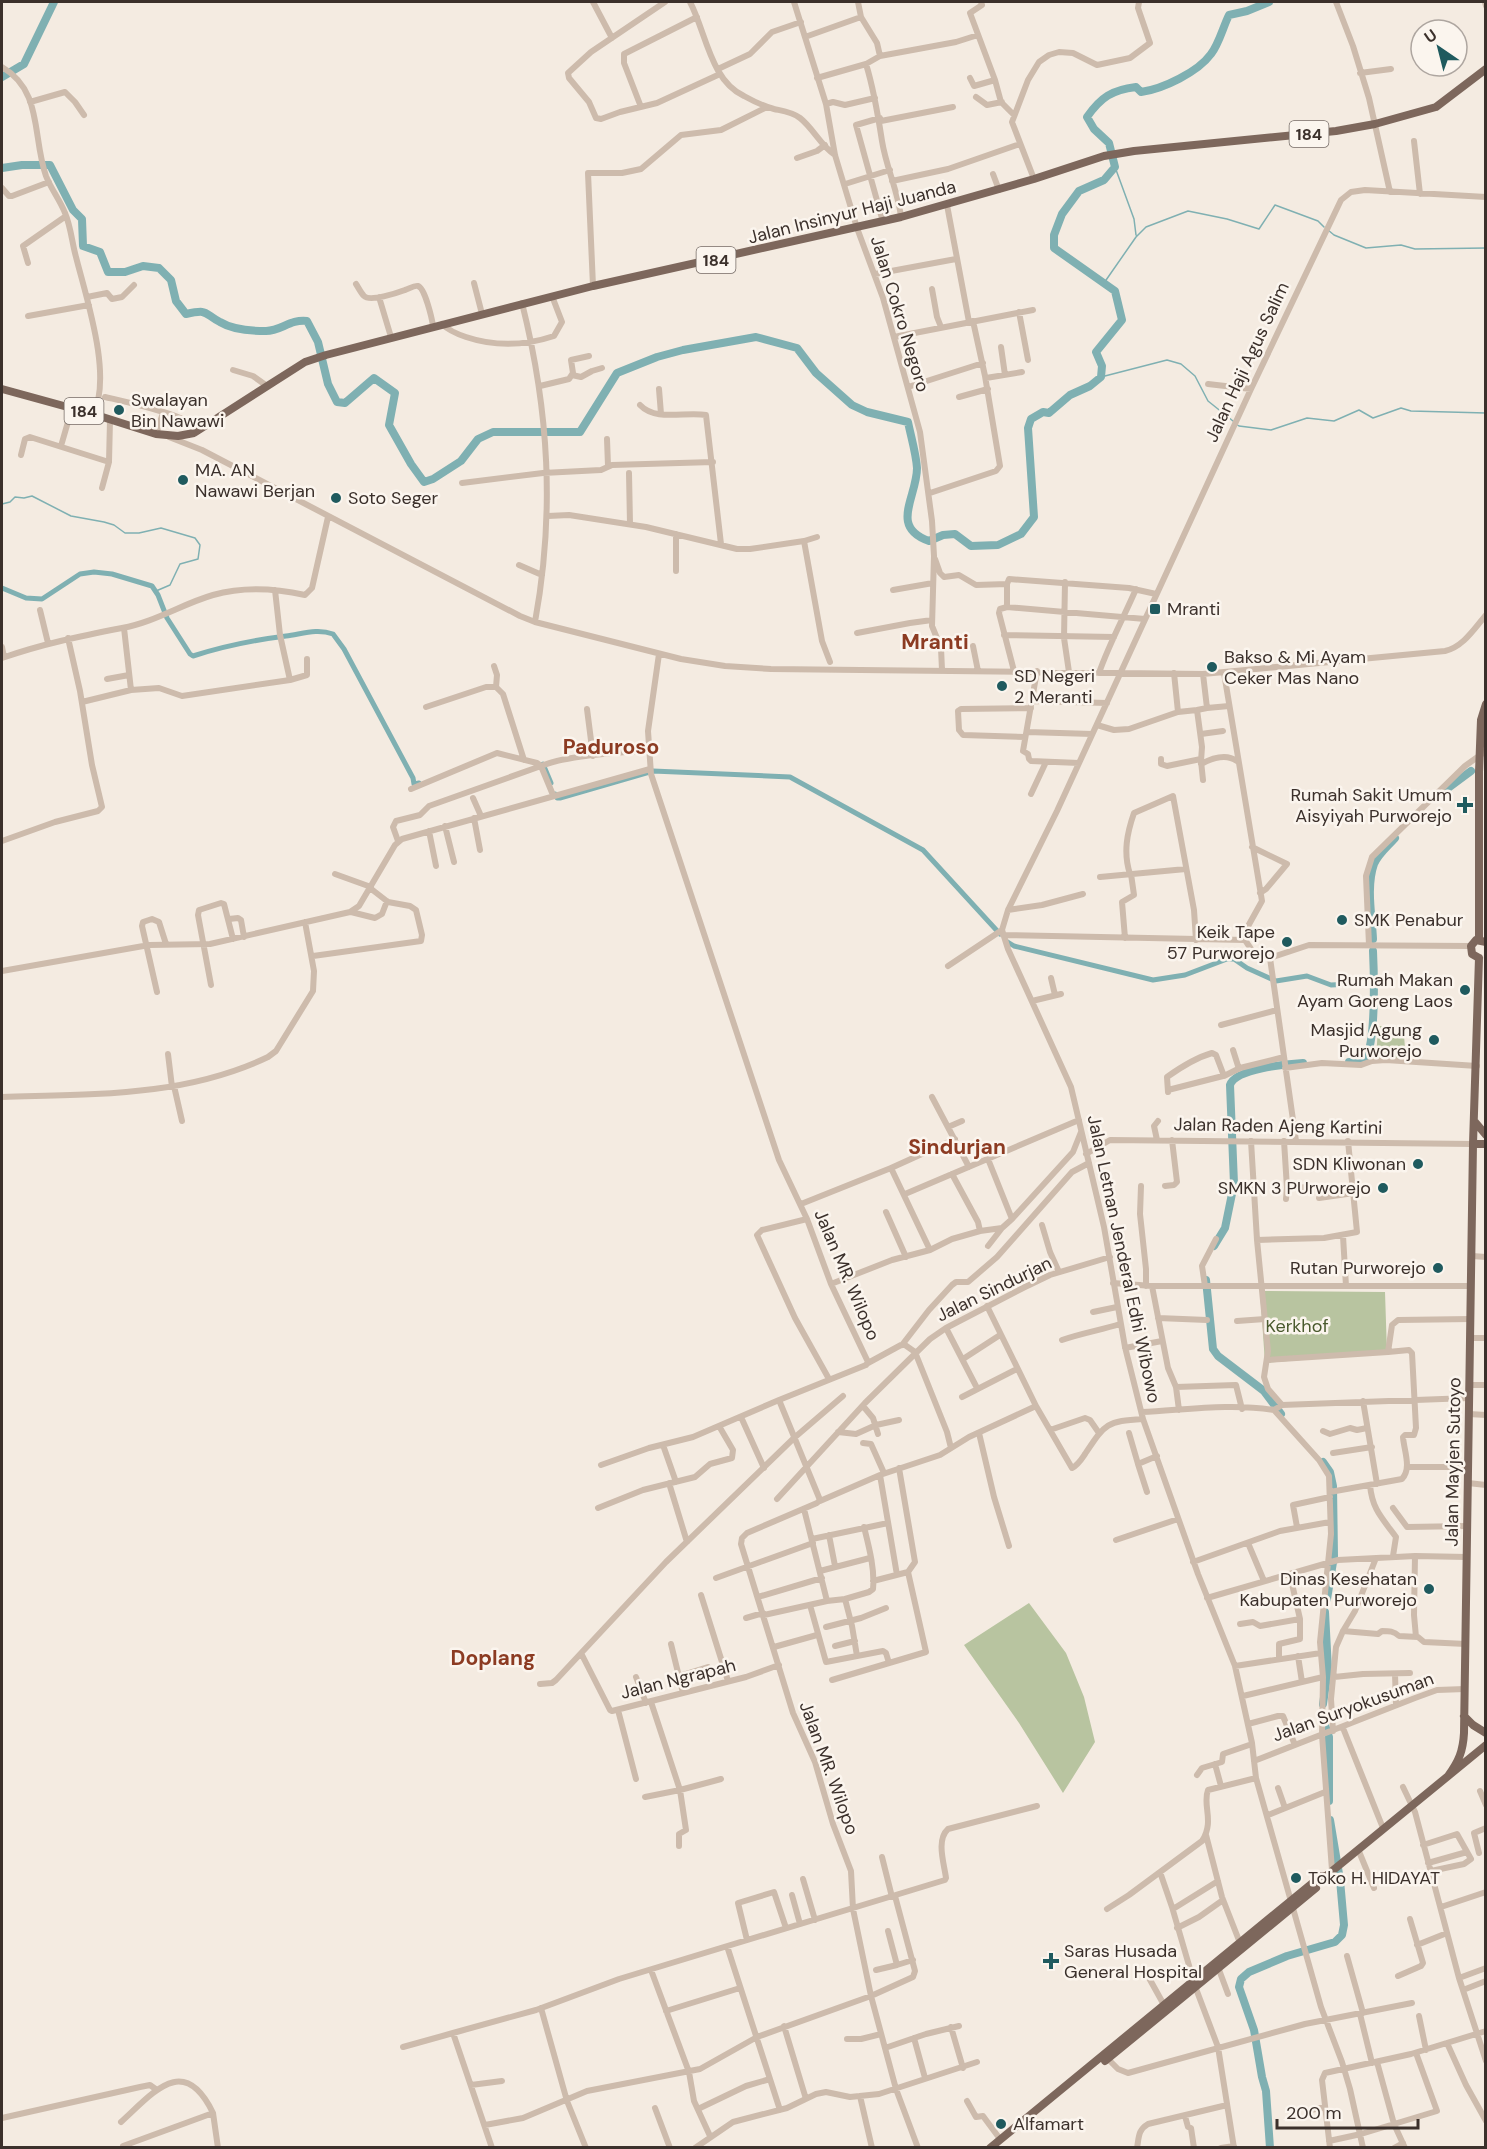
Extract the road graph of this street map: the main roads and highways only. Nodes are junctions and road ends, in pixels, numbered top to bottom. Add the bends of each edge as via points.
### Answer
1 (1485, 69) edge
2 (2, 389) edge
3 (1485, 704) edge
4 (1482, 755) edge
5 (1482, 771) edge
6 (1482, 940) edge
7 (1482, 956) edge
8 (1475, 1122) junction
9 (1485, 1135) edge
10 (1473, 1144) junction
11 (1485, 1144) edge
12 (1464, 1716) junction
13 (1485, 1733) edge
14 (1485, 1745) edge
15 (1448, 1776) junction
16 (1291, 1904) junction
17 (1194, 1983) junction
18 (1147, 2022) junction
19 (1121, 2044) junction
20 (1072, 2084) junction
21 (1021, 2125) junction
22 (990, 2148) edge
23 (997, 2148) edge

1 - 2 main road, Jalan Insinyur Haji Juanda / 184 via 1433,108 1375,124 1104,156 884,222 593,286 326,355 305,362 187,435 161,435
3 - 4 main road via 1481,720
4 - 5 main road
5 - 6 main road
6 - 7 main road via 1471,946 1472,954
7 - 8 main road, Jalan Mayjen Sutoyo
8 - 9 main road
8 - 10 main road, Jalan Mayjen Sutoyo
10 - 11 main road
10 - 12 main road, Jalan Mayjen Sutoyo
12 - 13 main road
12 - 15 main road, Jalan Mayjen Sutoyo via 1463,1750
14 - 15 main road
15 - 16 main road
16 - 17 main road
16 - 17 main road
17 - 18 main road
17 - 18 main road
18 - 19 main road
19 - 20 main road
19 - 20 main road
20 - 21 main road
21 - 22 main road
21 - 23 main road

